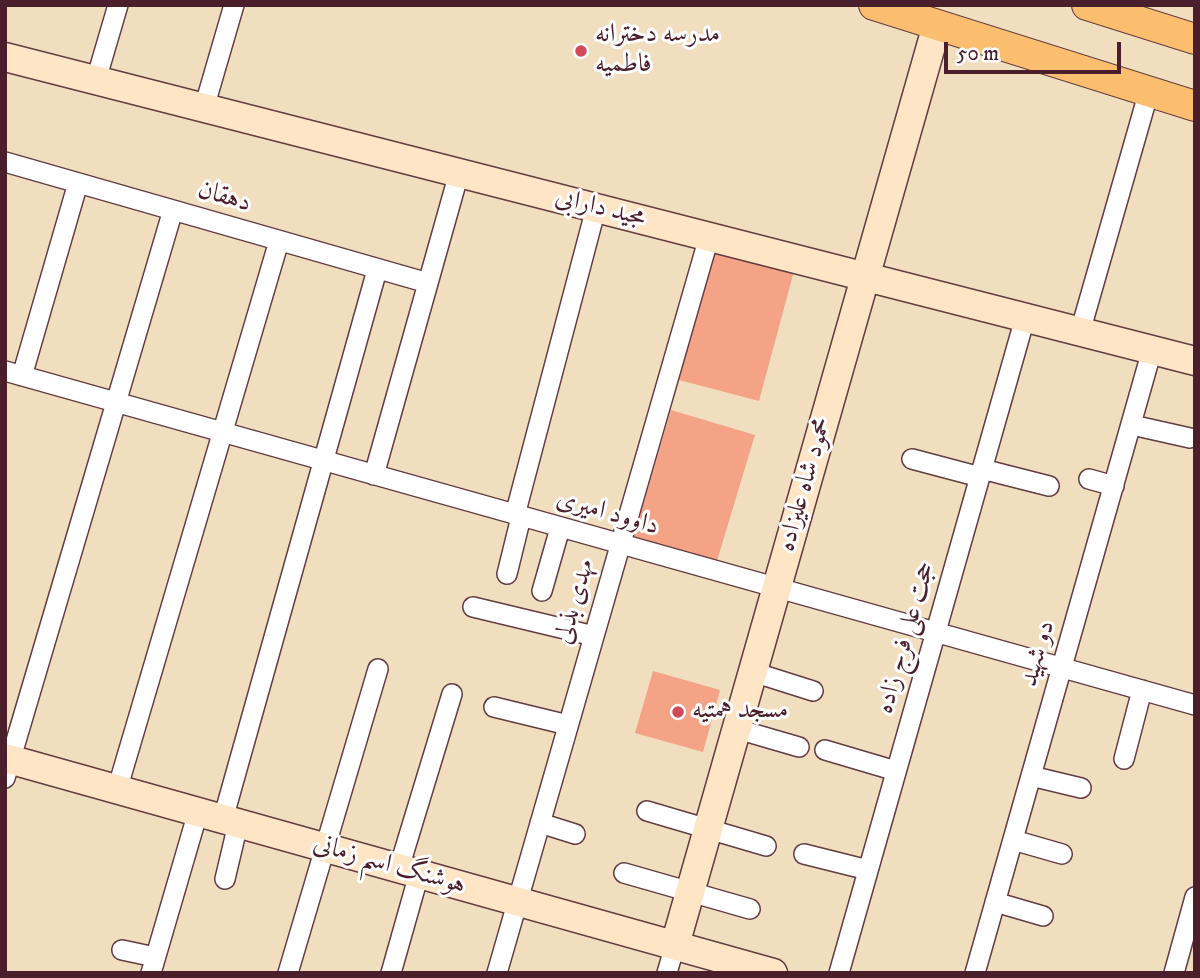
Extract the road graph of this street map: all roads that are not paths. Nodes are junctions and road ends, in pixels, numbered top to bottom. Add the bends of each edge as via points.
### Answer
1 (118, 5) edge
2 (234, 5) edge
3 (874, 5) edge
4 (1087, 5) edge
5 (937, 25) junction
6 (1195, 38) edge
7 (5, 57) edge
8 (96, 80) junction
9 (1149, 91) junction
10 (1195, 106) edge
11 (204, 107) junction
12 (5, 162) edge
13 (459, 173) junction
14 (78, 183) junction
15 (596, 208) junction
16 (173, 211) junction
17 (709, 237) junction
18 (279, 241) junction
19 (377, 270) junction
20 (866, 277) junction
21 (428, 282) junction
22 (1025, 318) junction
23 (1080, 332) junction
24 (1152, 350) junction
25 (1195, 361) edge
26 (13, 373) edge
27 (116, 402) junction
28 (1132, 425) junction
29 (222, 432) junction
30 (1190, 438) dead end
31 (912, 459) dead end
32 (322, 460) junction
33 (981, 473) junction
34 (374, 475) junction
35 (1089, 480) dead end
36 (1049, 486) dead end
37 (1114, 486) junction
38 (518, 516) junction
39 (560, 528) junction
40 (620, 545) junction
41 (507, 574) dead end
42 (776, 589) junction
43 (542, 591) dead end
44 (472, 607) dead end
45 (935, 633) junction
46 (594, 636) junction
47 (1062, 668) junction
48 (378, 669) dead end
49 (753, 672) junction
50 (1142, 690) junction
51 (813, 691) dead end
52 (452, 694) dead end
53 (1195, 705) edge
54 (494, 707) dead end
55 (568, 725) junction
56 (737, 729) junction
57 (799, 747) dead end
58 (825, 750) dead end
59 (1124, 759) dead end
60 (7, 765) edge
61 (896, 771) junction
62 (1031, 776) junction
63 (1081, 789) dead end
64 (117, 790) junction
65 (647, 811) dead end
66 (219, 818) junction
67 (540, 823) junction
68 (708, 829) junction
69 (575, 834) dead end
70 (1013, 840) junction
71 (766, 846) dead end
72 (325, 848) junction
73 (804, 854) dead end
74 (1062, 854) dead end
75 (868, 870) junction
76 (409, 871) junction
77 (624, 873) dead end
78 (225, 879) dead end
79 (690, 893) junction
80 (1195, 897) edge
81 (518, 902) junction
82 (995, 902) junction
83 (750, 909) dead end
84 (1043, 916) dead end
85 (675, 945) junction
86 (122, 950) dead end
87 (1188, 950) edge
88 (153, 965) edge
89 (288, 973) edge
90 (391, 973) edge
91 (498, 973) edge
92 (667, 973) edge
93 (773, 973) edge
94 (839, 973) edge
95 (975, 973) edge
96 (1174, 973) edge

1 - 8 street
2 - 11 street
3 - 5 main road
4 - 6 main road
5 - 9 main road
5 - 20 street, محمود شاه علیزاده
7 - 8 street, مجید دارابی
8 - 11 street, مجید دارابی
9 - 10 main road
9 - 23 street
11 - 13 street, مجید دارابی
12 - 14 street, دهقان
13 - 15 street, مجید دارابی
13 - 21 street
14 - 16 street, دهقان
14 - 26 street
15 - 17 street, مجید دارابی
15 - 38 street
16 - 18 street, دهقان
16 - 27 street
17 - 20 street, مجید دارابی
17 - 40 street, مهدی بذلی
18 - 19 street, دهقان
18 - 29 street
19 - 21 street, دهقان
19 - 32 street
20 - 22 street, مجید دارابی
20 - 42 street, محمود شاه علیزاده
21 - 34 street
22 - 23 street, مجید دارابی
22 - 33 street, حجت علی فرج زاده
23 - 24 street, مجید دارابی
24 - 25 street, مجید دارابی
24 - 28 street, دو شهید
26 - 27 street, داوود امیری
27 - 29 street, داوود امیری
27 - 60 street
28 - 30 street
28 - 37 street, دو شهید
29 - 32 street, داوود امیری
29 - 64 street
31 - 33 street
32 - 34 street, داوود امیری
32 - 66 street
33 - 36 street
33 - 45 street, حجت علی فرج زاده
34 - 38 street, داوود امیری
35 - 37 street
37 - 47 street, دو شهید
38 - 39 street, داوود امیری
38 - 41 street
39 - 40 street, داوود امیری
39 - 43 street
40 - 42 street, داوود امیری
40 - 46 street, مهدی بذلی
42 - 45 street, داوود امیری
42 - 49 street, محمود شاه علیزاده
44 - 46 street
45 - 47 street, داوود امیری
45 - 61 street, حجت علی فرج زاده
46 - 55 street, مهدی بذلی
47 - 50 street, داوود امیری
47 - 62 street, دو شهید
48 - 72 street
49 - 51 street
49 - 56 street, محمود شاه علیزاده
50 - 53 street, داوود امیری
50 - 59 street
52 - 76 street
54 - 55 street
55 - 67 street, مهدی بذلی
56 - 57 street
56 - 68 street, محمود شاه علیزاده
58 - 61 street
60 - 64 street, هوشنگ اسم زمانی
61 - 75 street, حجت علی فرج زاده
62 - 63 street
62 - 70 street, دو شهید
64 - 66 street, هوشنگ اسم زمانی
65 - 68 street
66 - 72 street, هوشنگ اسم زمانی
66 - 78 street
66 - 88 street
67 - 69 street
67 - 81 street, مهدی بذلی
68 - 71 street
68 - 79 street, محمود شاه علیزاده
70 - 74 street
70 - 82 street, دو شهید
72 - 76 street, هوشنگ اسم زمانی
72 - 89 street
73 - 75 street
75 - 94 street, حجت علی فرج زاده
76 - 81 street, هوشنگ اسم زمانی
76 - 90 street
77 - 79 street
79 - 83 street
79 - 85 street, محمود شاه علیزاده
80 - 87 street
81 - 85 street, هوشنگ اسم زمانی
81 - 91 street, مهدی بذلی
82 - 84 street
82 - 95 street, دو شهید
85 - 92 street
85 - 93 street, هوشنگ اسم زمانی
86 - 88 street
87 - 96 street

